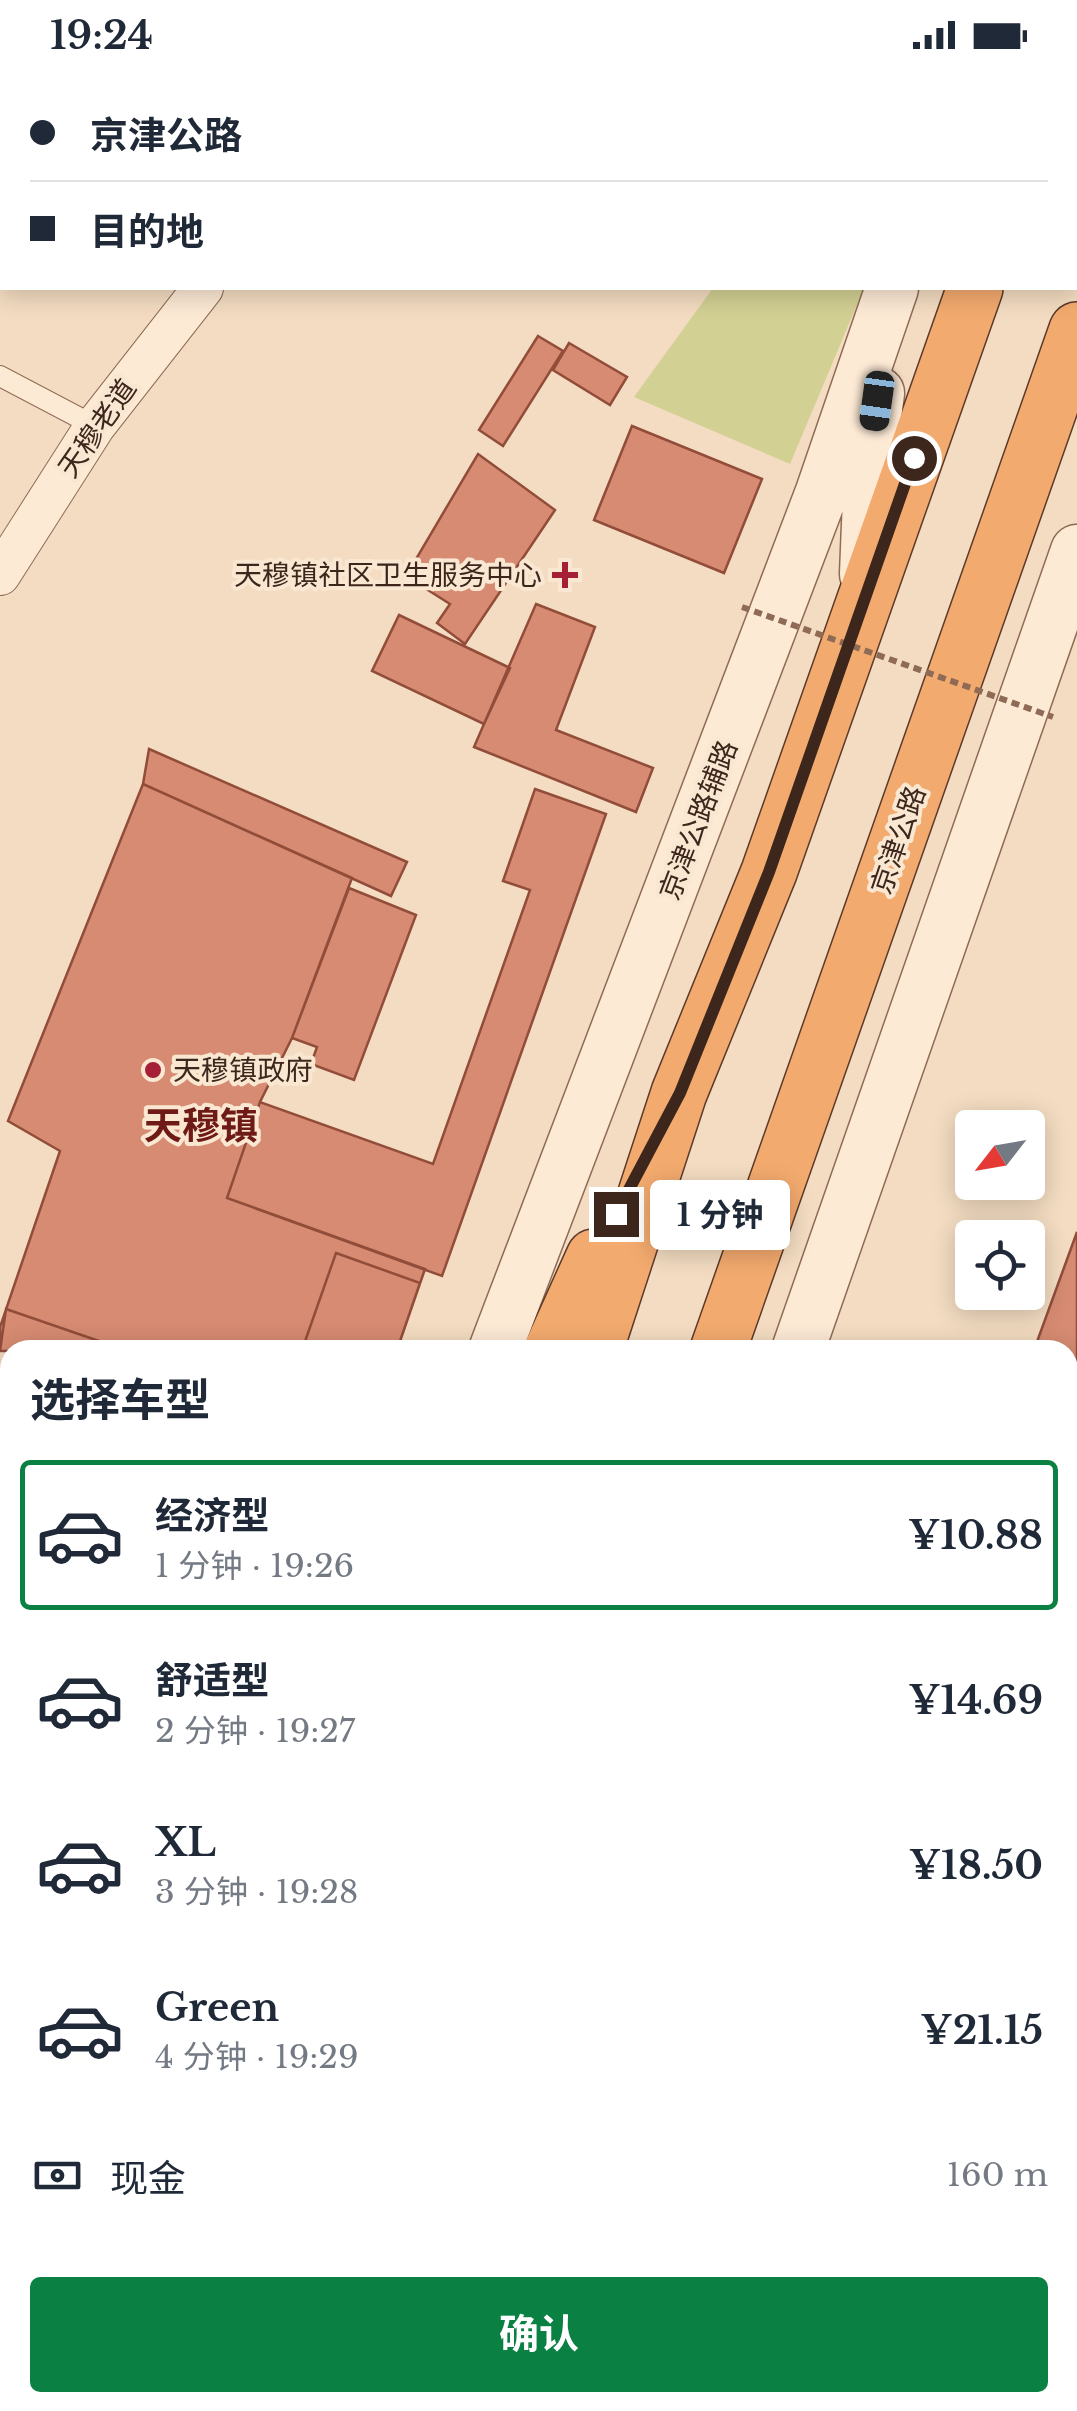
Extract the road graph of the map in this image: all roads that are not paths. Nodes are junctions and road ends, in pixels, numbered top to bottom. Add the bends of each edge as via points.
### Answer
1 (201, 290) edge
2 (892, 290) edge
3 (893, 290) edge
4 (975, 290) edge
5 (1077, 330) edge
6 (0, 376) edge
7 (95, 426) junction
8 (1077, 551) edge
9 (0, 575) edge
10 (865, 594) junction
11 (680, 1093) junction
12 (585, 1275) junction
13 (499, 1340) edge
14 (536, 1340) edge
15 (556, 1340) edge
16 (598, 1340) edge
17 (722, 1340) edge
18 (801, 1340) edge

1 - 7 street, 天穆老道
2 - 13 street, 京津公路辅路
3 - 10 street via 870,449
4 - 10 highway
5 - 17 highway, 京津公路
6 - 7 lane
7 - 9 street, 天穆老道
8 - 18 street
10 - 11 highway via 769,872
11 - 12 highway
11 - 16 highway
12 - 14 highway
12 - 15 highway

